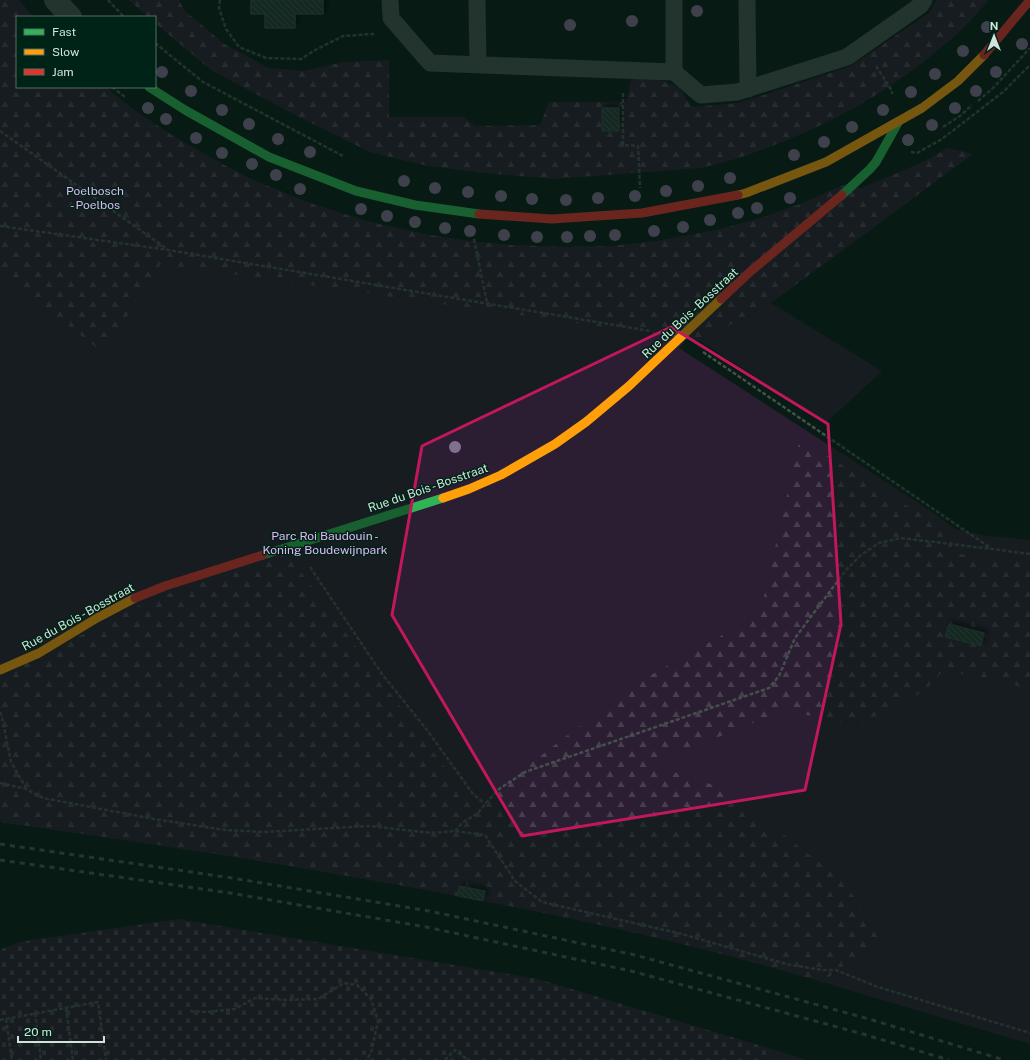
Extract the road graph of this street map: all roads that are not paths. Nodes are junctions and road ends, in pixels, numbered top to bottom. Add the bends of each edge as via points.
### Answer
1 (55, 0) edge
2 (390, 0) edge
3 (477, 0) edge
4 (674, 0) edge
5 (747, 0) edge
6 (924, 0) edge
7 (1030, 0) edge
8 (70, 16) edge
9 (478, 65) junction
10 (674, 72) junction
11 (151, 88) edge
12 (748, 89) junction
13 (899, 121) junction
14 (0, 670) edge

1 - 8 street
2 - 9 lane via 391,18 430,63
3 - 9 lane
4 - 10 lane
5 - 12 lane
6 - 12 lane via 921,5 847,57
7 - 13 street via 988,51 958,82
9 - 10 lane
10 - 12 lane via 701,95
11 - 13 street via 270,157 356,191 415,205 478,214 552,219 642,213 746,193 826,162
13 - 14 street, Rue du Bois - Bosstraat via 870,169 751,271 629,386 555,444 501,475 469,489 165,586 97,618 39,653

